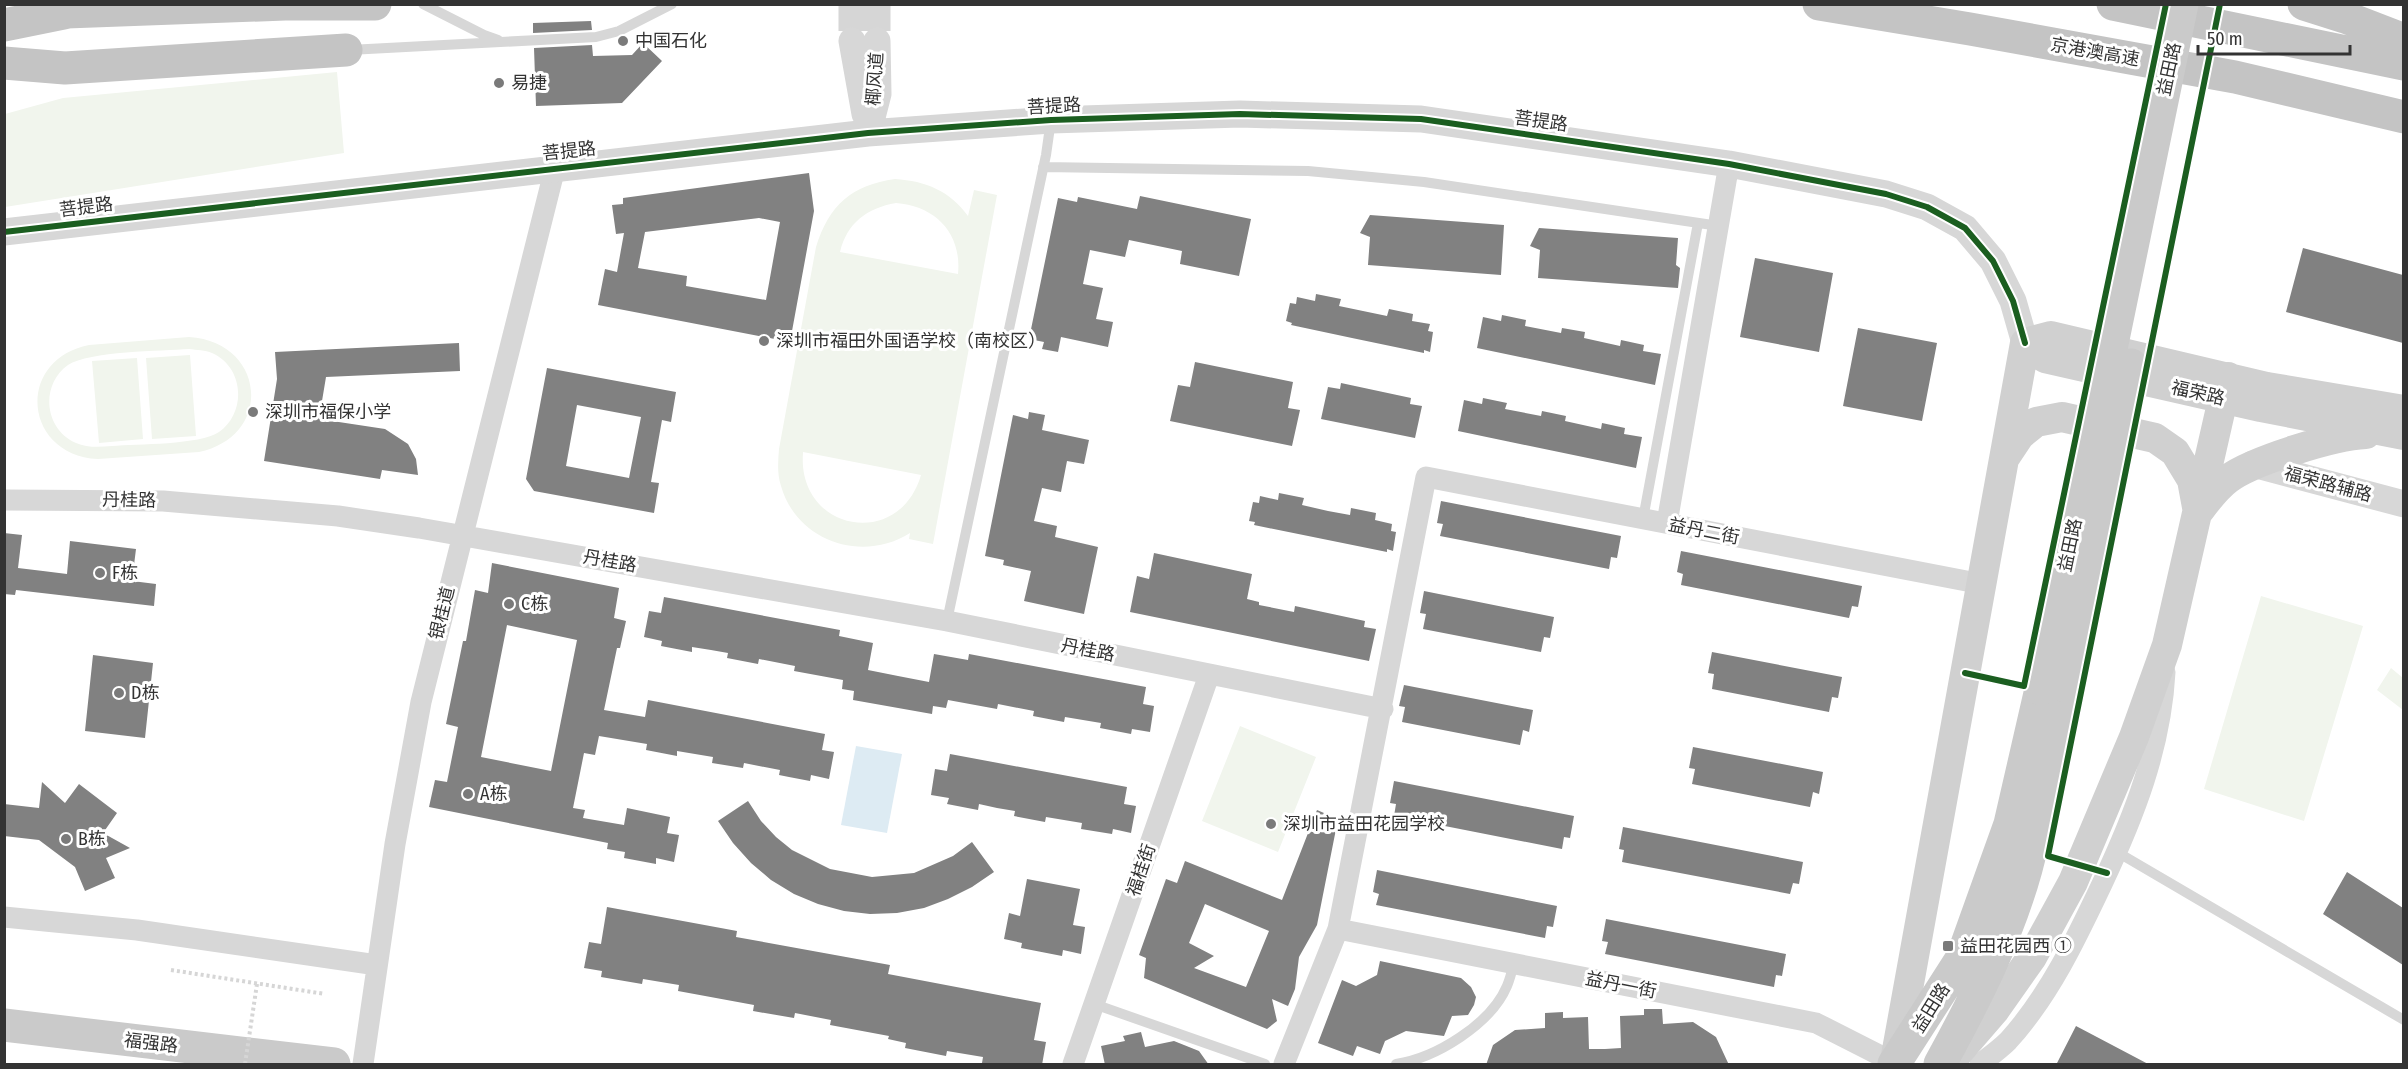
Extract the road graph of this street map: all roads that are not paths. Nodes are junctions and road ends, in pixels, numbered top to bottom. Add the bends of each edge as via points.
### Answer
1 (110, 4) edge
2 (286, 4) edge
3 (375, 4) edge
4 (423, 4) edge
5 (672, 4) edge
6 (1819, 4) edge
7 (2113, 4) edge
8 (2182, 4) edge
9 (2204, 4) edge
10 (2304, 4) edge
11 (66, 12) junction
12 (4, 25) edge
13 (2403, 40) edge
14 (865, 41) tunnel mouth
15 (506, 42) junction
16 (346, 50) joint
17 (4, 63) edge
18 (2403, 64) edge
19 (2403, 117) edge
20 (1051, 120) junction
21 (868, 133) junction
22 (1729, 164) junction
23 (1043, 167) junction
24 (555, 168) junction
25 (1698, 223) junction
26 (1719, 226) junction
27 (4, 232) edge
28 (2025, 343) junction
29 (2226, 388) junction
30 (2400, 426) edge
31 (2004, 458) junction
32 (2253, 464) junction
33 (4, 500) edge
34 (2403, 504) edge
35 (2198, 513) junction
36 (1643, 519) junction
37 (1667, 524) junction
38 (463, 535) junction
39 (1982, 584) junction
40 (946, 621) junction
41 (2167, 645) junction
42 (1209, 675) junction
43 (2053, 688) junction
44 (1383, 709) junction
45 (2117, 852) junction
46 (4, 917) edge
47 (1338, 929) junction
48 (1514, 963) junction
49 (377, 965) junction
50 (1094, 1004) junction
51 (2403, 1020) edge
52 (4, 1025) edge
53 (1895, 1064) edge
54 (334, 1065) edge
55 (363, 1065) edge
56 (1073, 1065) edge
57 (1265, 1065) edge
58 (1284, 1065) edge
59 (1396, 1065) edge
60 (1940, 1065) edge
61 (1947, 1065) edge
62 (1980, 1065) edge

1 - 11 highway
2 - 3 highway
2 - 11 highway
4 - 15 lane via 484,36
5 - 15 lane via 605,35
6 - 19 highway, 京港澳高速 via 2235,77
7 - 18 highway
8 - 43 main road, 益田路, bridge
9 - 43 main road, 益田路, bridge
10 - 13 highway
11 - 12 highway
14 - 21 street, 椰风道 via 878,94
15 - 16 lane
16 - 17 highway via 65,68
20 - 21 street, 菩提路
20 - 22 street, 菩提路 via 1240,114 1421,119
20 - 23 lane
21 - 24 street, 菩提路
22 - 26 street
22 - 28 street, 菩提路 via 1886,194 1928,207 1965,228 1993,261 2013,302
23 - 25 lane via 1308,171 1425,182
23 - 40 lane
24 - 27 street, 菩提路
24 - 38 street, 银桂道
25 - 26 lane
25 - 36 lane
26 - 37 street
28 - 29 main road, 福荣路 via 2045,358
28 - 31 main road, 益田路
29 - 30 main road, 福荣路
29 - 35 main road
30 - 32 main road via 2335,439
31 - 35 main road via 2020,435 2036,422 2062,417 2155,438 2175,452 2192,480
31 - 39 main road, 益田路
32 - 34 street, 福荣路辅路
32 - 35 main road via 2213,491
33 - 38 street, 丹桂路 via 163,501 242,506
35 - 41 main road
36 - 37 street, 益丹二街
36 - 44 street, 益丹二街 via 1426,477
37 - 39 street, 益丹二街
38 - 40 street, 丹桂路
38 - 49 street, 银桂道 via 411,747
39 - 53 main road, 益田路
40 - 42 street, 丹桂路
41 - 45 street via 2164,704 2153,753 2140,798
41 - 61 main road via 2134,738 2073,882 2032,957 1994,1011
42 - 44 street, 丹桂路
42 - 50 street, 福桂街
43 - 53 main road, 益田路 via 1962,958
43 - 60 main road, 益田路 via 2025,870 1974,1004
44 - 47 street
45 - 51 lane
45 - 62 street via 2062,963 2030,1013 2007,1042
46 - 49 street via 137,930
47 - 48 street, 益丹一街
47 - 58 street
48 - 53 street, 益丹一街 via 1816,1023
48 - 59 lane via 1496,1005 1472,1030 1437,1050
49 - 55 street, 银桂道
50 - 56 street, 福桂街
50 - 57 lane
52 - 54 main road, 福强路

